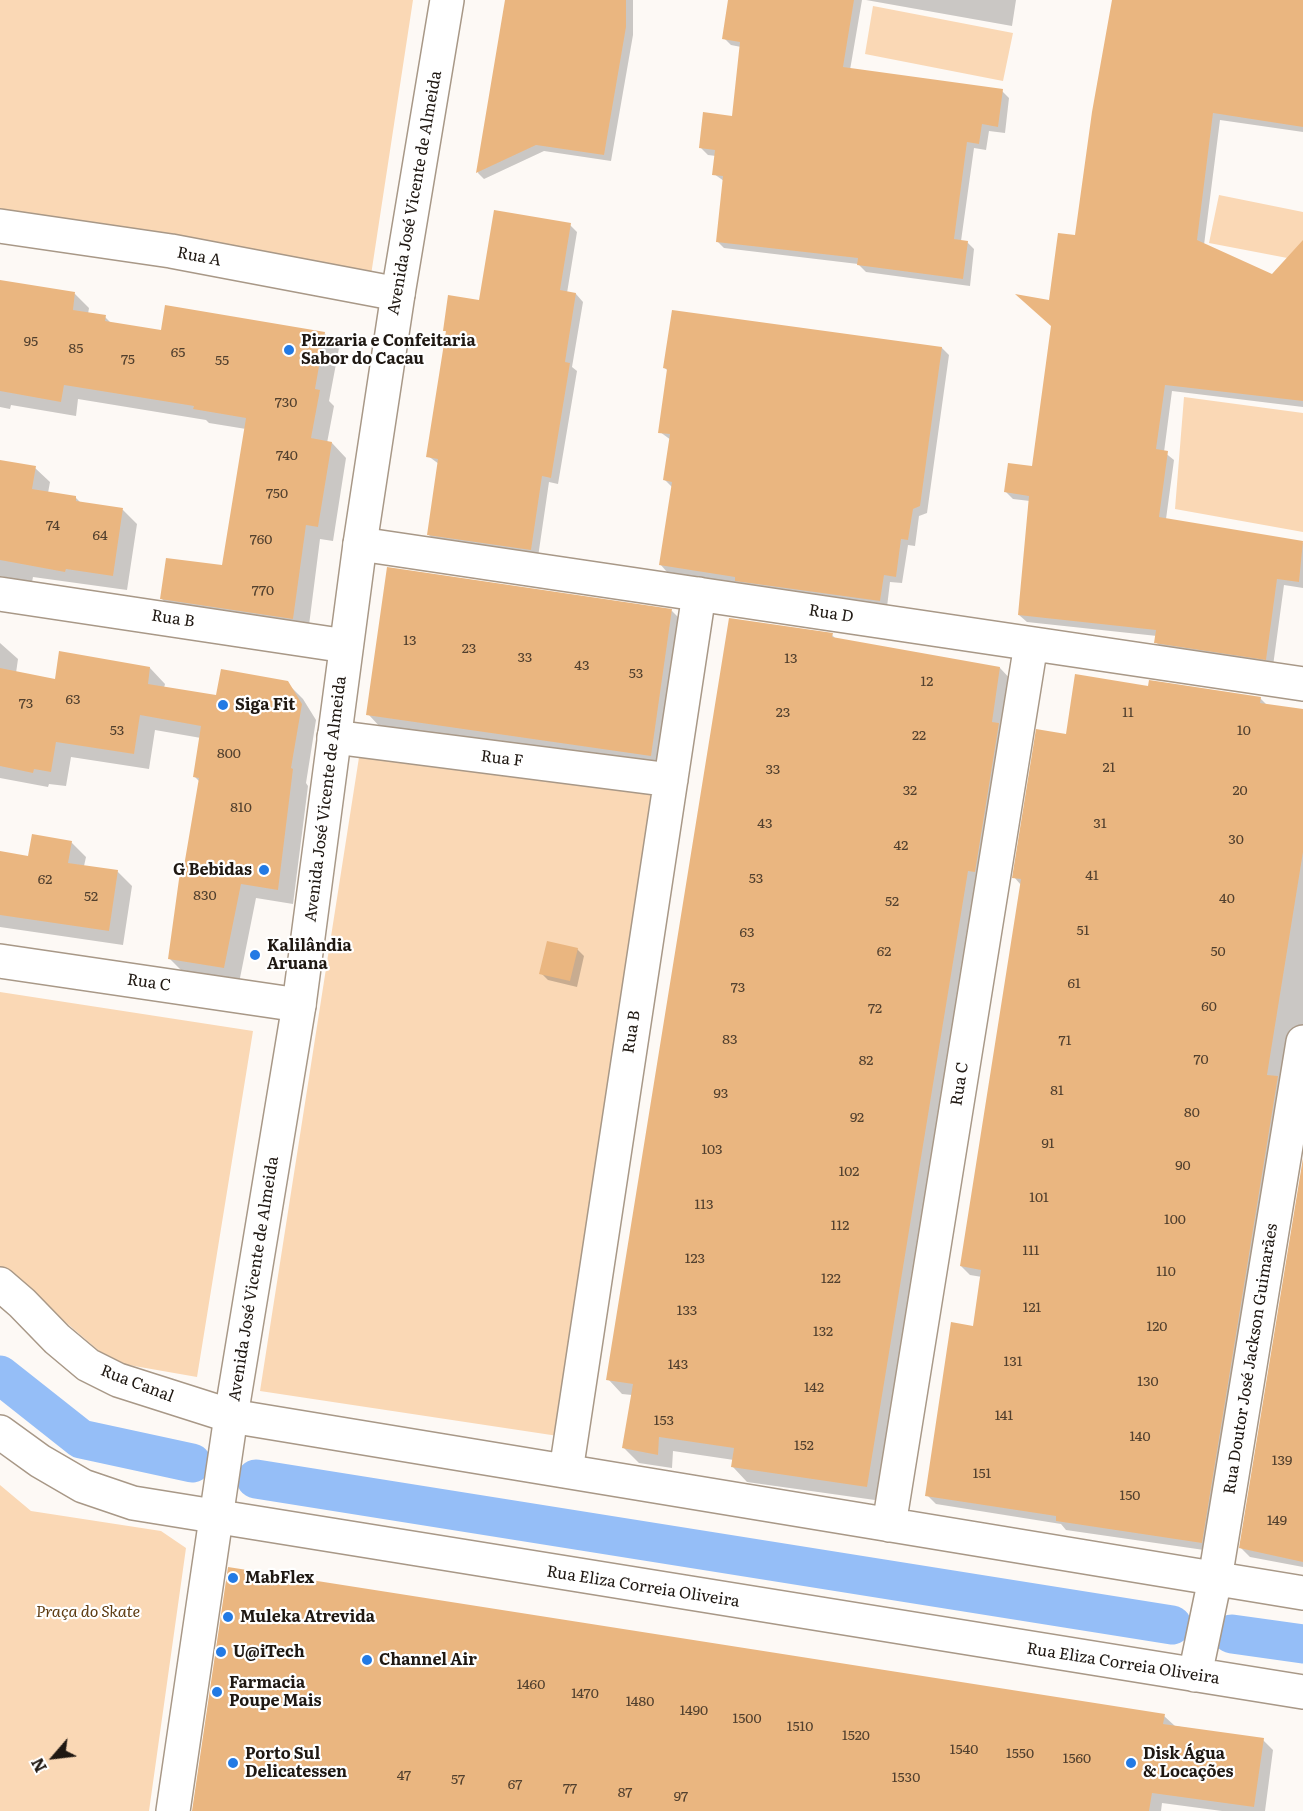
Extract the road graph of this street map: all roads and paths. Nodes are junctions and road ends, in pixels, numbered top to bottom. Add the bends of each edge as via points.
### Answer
1 (447, 0) edge
2 (0, 226) edge
3 (398, 294) junction
4 (360, 544) junction
5 (0, 594) edge
6 (699, 594) junction
7 (1031, 644) junction
8 (346, 646) junction
9 (1303, 684) edge
10 (334, 737) junction
11 (671, 780) junction
12 (0, 961) edge
13 (299, 1005) junction
14 (1303, 1042) edge
15 (0, 1284) edge
16 (231, 1416) junction
17 (0, 1432) edge
18 (566, 1471) junction
19 (216, 1518) junction
20 (889, 1525) junction
21 (1215, 1579) junction
22 (1303, 1593) edge
23 (1195, 1675) junction
24 (1303, 1692) edge
25 (173, 1811) edge

1 - 3 street, Avenida José Vicente de Almeida
2 - 3 street, Rua A via 171,251
3 - 4 street, Avenida José Vicente de Almeida
4 - 6 street, Rua D
4 - 8 street, Avenida José Vicente de Almeida
5 - 8 street, Rua B
6 - 7 street, Rua D
6 - 11 street, Rua B
7 - 9 street, Rua D
7 - 20 street, Rua C
8 - 10 street, Avenida José Vicente de Almeida
10 - 11 street, Rua F
10 - 13 street, Avenida José Vicente de Almeida
11 - 18 street, Rua B
12 - 13 street, Rua C
13 - 16 street, Avenida José Vicente de Almeida
14 - 21 street, Rua Doutor José Jackson Guimarães
15 - 16 street, Rua Canal via 88,1365 118,1380
16 - 18 street
16 - 19 street, Avenida José Vicente de Almeida
17 - 19 street, Rua Eliza Correia Oliveira via 82,1486 133,1503
18 - 20 street
19 - 23 street, Rua Eliza Correia Oliveira
19 - 25 street, Avenida José Vicente de Almeida
20 - 21 street
21 - 22 street
21 - 23 street, Rua Doutor José Jackson Guimarães
23 - 24 street, Rua Eliza Correia Oliveira

